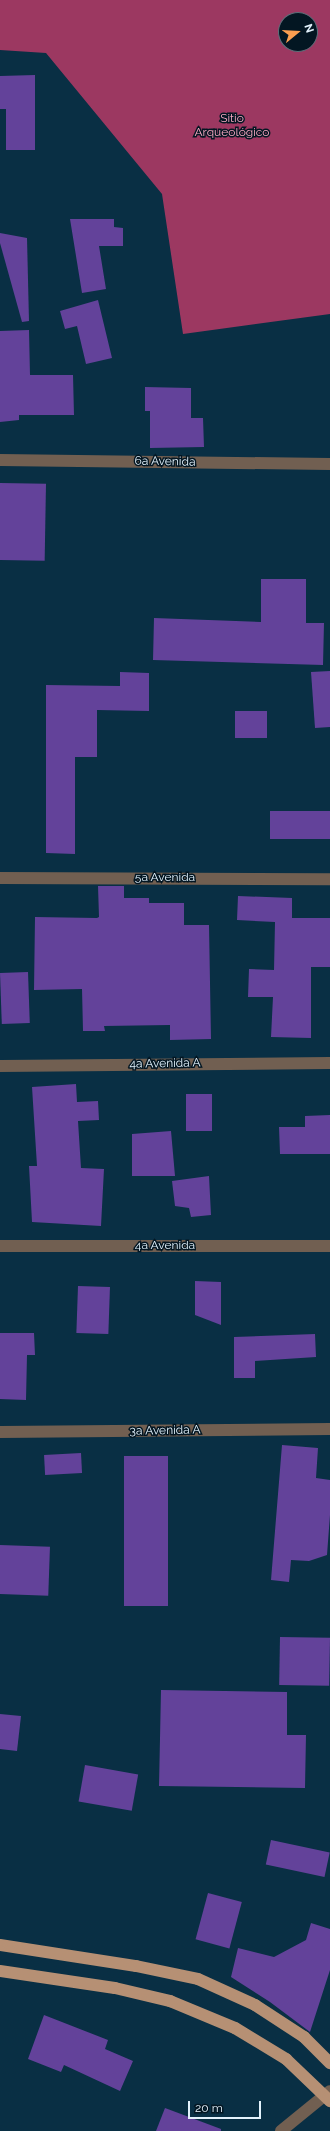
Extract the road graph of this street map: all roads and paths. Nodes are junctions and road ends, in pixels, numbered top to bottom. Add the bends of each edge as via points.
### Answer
1 (0, 460) edge
2 (330, 464) edge
3 (0, 878) edge
4 (330, 879) edge
5 (330, 1063) edge
6 (0, 1066) edge
7 (0, 1246) edge
8 (330, 1246) edge
9 (330, 1429) edge
10 (0, 1432) edge
11 (0, 1945) edge
12 (0, 1971) edge
13 (330, 2064) edge
14 (328, 2096) edge
15 (281, 2131) edge

1 - 2 street, 6a Avenida
3 - 4 street, 5a Avenida
5 - 6 street, 4a Avenida A
7 - 8 street, 4a Avenida
9 - 10 street, 3a Avenida A
11 - 13 main road via 136,1966 198,1980 255,2005 304,2037
12 - 14 main road via 115,1988 170,2001 235,2028 286,2059
14 - 15 street

